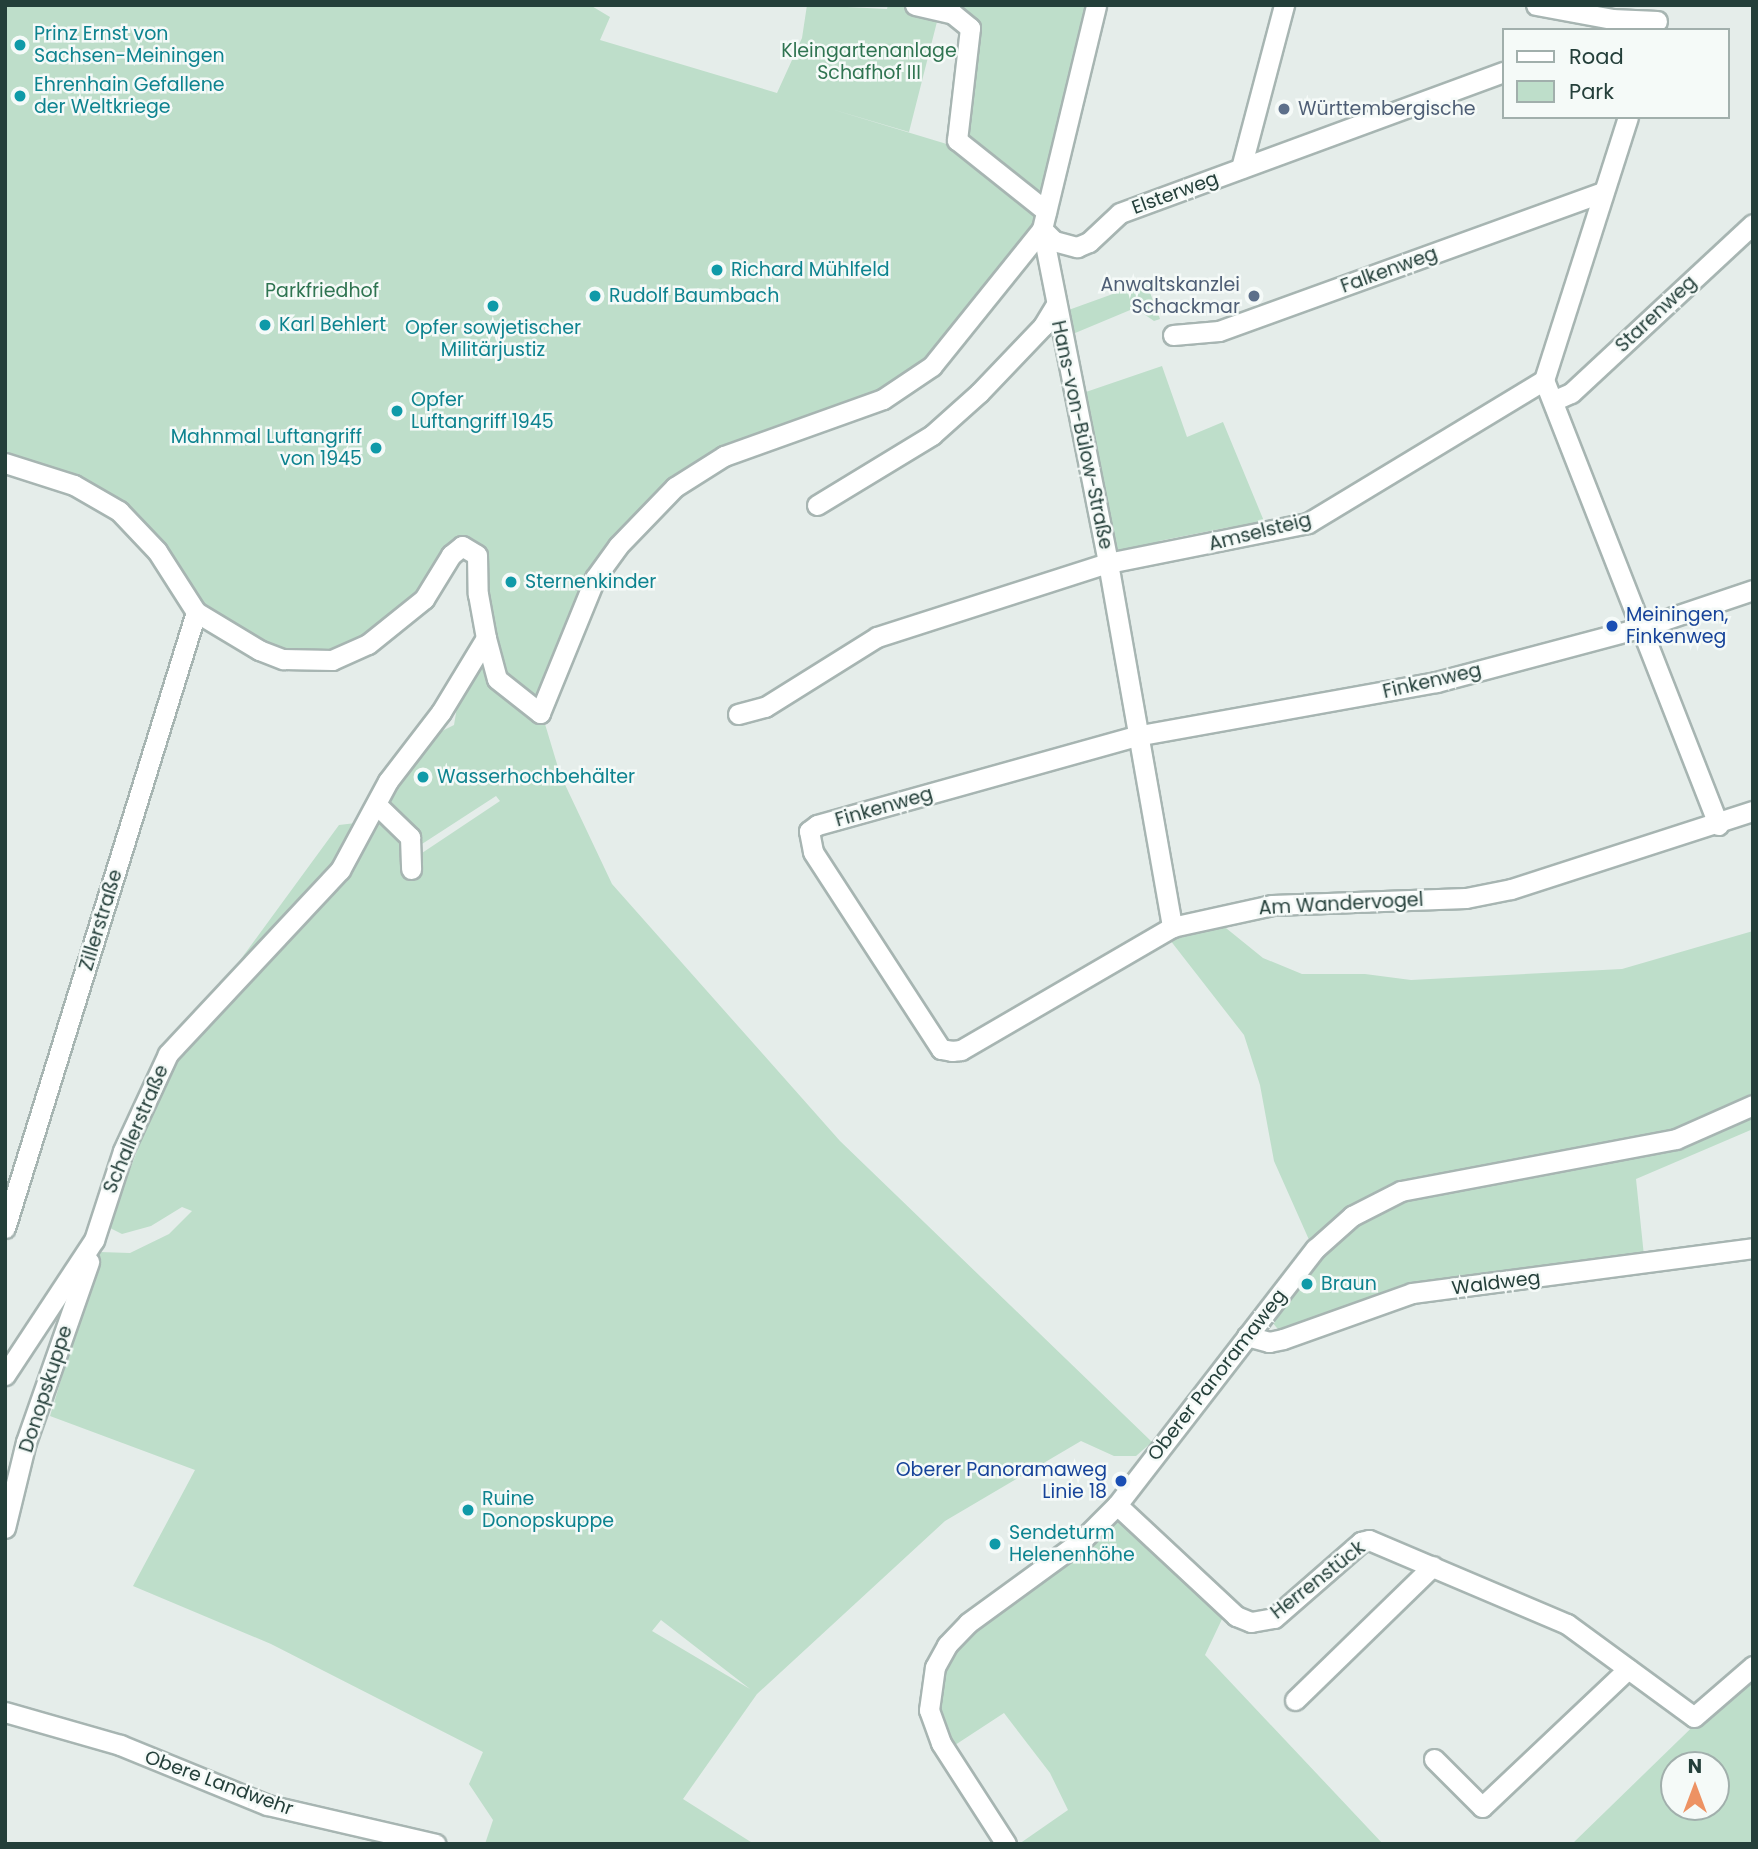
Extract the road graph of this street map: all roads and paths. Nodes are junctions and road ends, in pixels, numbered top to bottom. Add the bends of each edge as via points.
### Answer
1 (915, 5) edge
2 (1096, 5) edge
3 (1284, 5) edge
4 (1535, 5) edge
5 (1659, 19) edge
6 (1626, 28) edge
7 (1502, 73) edge
8 (1627, 119) edge
9 (1241, 168) junction
10 (1604, 192) junction
11 (1044, 220) junction
12 (1753, 224) edge
13 (1055, 306) junction
14 (1172, 335) dead end
15 (1544, 380) junction
16 (1555, 400) junction
17 (5, 463) edge
18 (817, 505) dead end
19 (1108, 563) junction
20 (1753, 590) edge
21 (196, 612) junction
22 (1643, 627) junction
23 (486, 638) junction
24 (738, 714) dead end
25 (1136, 736) junction
26 (377, 806) junction
27 (1753, 811) edge
28 (1718, 825) junction
29 (411, 869) dead end
30 (1172, 927) junction
31 (952, 1051) joint
32 (1753, 1105) edge
33 (5, 1228) edge
34 (1753, 1248) edge
35 (87, 1250) junction
36 (1247, 1336) junction
37 (5, 1376) edge
38 (1117, 1505) junction
39 (5, 1528) edge
40 (1433, 1566) junction
41 (1753, 1666) edge
42 (1628, 1668) junction
43 (1295, 1700) dead end
44 (5, 1712) edge
45 (1434, 1759) dead end
46 (436, 1844) edge
47 (1006, 1844) edge

1 - 11 street via 953,14 970,28 957,140
2 - 11 street, Hans-von-Bülow-Straße
3 - 9 street, Elsterweg
4 - 5 street via 1612,19
5 - 6 street
7 - 9 street, Elsterweg
8 - 10 street
9 - 11 street, Elsterweg via 1120,213 1089,242 1077,247 1054,242
10 - 14 street, Falkenweg via 1219,331
10 - 15 street
11 - 13 street, Hans-von-Bülow-Straße
11 - 23 street, Hans-von-Bülow-Straße via 933,366 915,380 883,399 724,456 686,478 653,507 595,579 540,713 497,679
12 - 16 street, Starenweg via 1571,393
13 - 18 street, Hans-von-Bülow-Straße via 1043,326 932,435
13 - 19 street, Hans-von-Bülow-Straße
15 - 16 street
15 - 19 street, Amselsteig via 1308,523
16 - 22 street
17 - 21 street via 74,485 120,512 157,551
19 - 24 street, Amselsteig via 877,637 765,707
19 - 25 street
20 - 22 street, Finkenweg
21 - 23 street via 239,640 283,659 332,660 368,644 403,619 462,546 477,555
21 - 33 street, Zillerstraße
22 - 25 street, Finkenweg via 1436,682
22 - 28 street
23 - 26 street, Schallerstraße via 441,712 388,781
25 - 30 street
25 - 31 street, Finkenweg via 817,825 809,831 813,852 941,1049
26 - 29 street via 410,837
26 - 35 street, Schallerstraße via 340,870 168,1055 123,1151
27 - 28 street, Am Wandervogel
28 - 30 street, Am Wandervogel via 1566,874 1466,898 1272,905
30 - 31 street, Am Wandervogel via 961,1050
32 - 36 street, Oberer Panoramaweg via 1676,1139 1427,1185 1376,1202 1352,1216 1315,1249
34 - 36 street, Waldweg via 1412,1293 1283,1339 1269,1342
35 - 37 street, Schallerstraße
35 - 39 street, Donopskuppe via 89,1262 26,1442
36 - 38 street, Oberer Panoramaweg
38 - 40 street, Herrenstück via 1236,1616 1251,1622 1274,1618 1362,1542 1376,1541
38 - 47 street, Oberer Panoramaweg via 1083,1539 968,1623 947,1645 935,1667 929,1701 941,1743
40 - 42 street, Herrenstück via 1567,1624
40 - 43 street
41 - 42 street, Herrenstück via 1694,1717
42 - 45 street via 1482,1807
44 - 46 street, Obere Landwehr via 120,1745 267,1805

